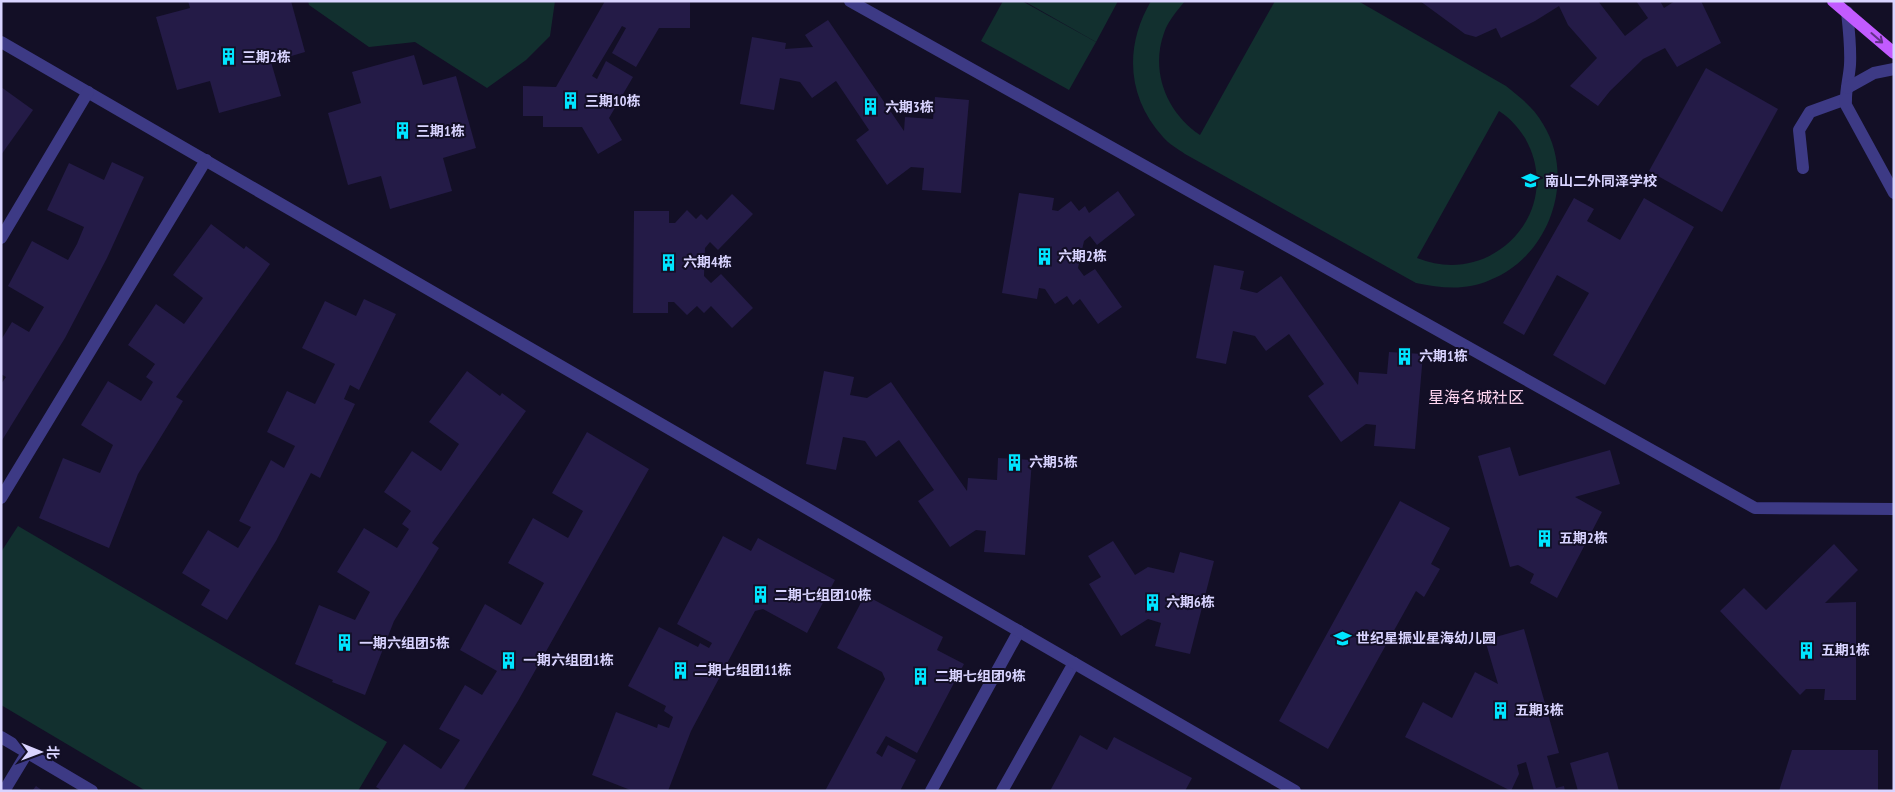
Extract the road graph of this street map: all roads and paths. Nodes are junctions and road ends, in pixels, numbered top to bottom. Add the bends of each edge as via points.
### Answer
1 (850, 1) edge
2 (1833, 1) edge
3 (1847, 12) junction
4 (1, 42) edge
5 (1894, 53) edge
6 (1894, 69) edge
7 (88, 92) junction
8 (1846, 94) junction
9 (206, 160) junction
10 (1803, 168) dead end
11 (1894, 193) edge
12 (1, 238) edge
13 (1, 498) edge
14 (1894, 509) edge
15 (1019, 631) junction
16 (1074, 663) junction
17 (1, 738) edge
18 (26, 753) junction
19 (4, 791) edge
20 (92, 791) edge
21 (931, 791) edge
22 (1002, 791) edge
23 (1295, 791) edge

1 - 14 street via 1755,508
2 - 3 main road
3 -> 5 main road
3 - 8 street via 1850,41
4 - 7 street
6 - 8 street via 1874,73
7 - 9 street
7 - 12 street
8 - 10 street via 1810,112 1799,130
8 - 11 street via 1850,112
9 - 13 street
9 - 15 street
15 - 16 street
15 - 21 street
16 - 22 street
16 - 23 street
17 - 18 street
18 - 19 street
18 - 20 street

